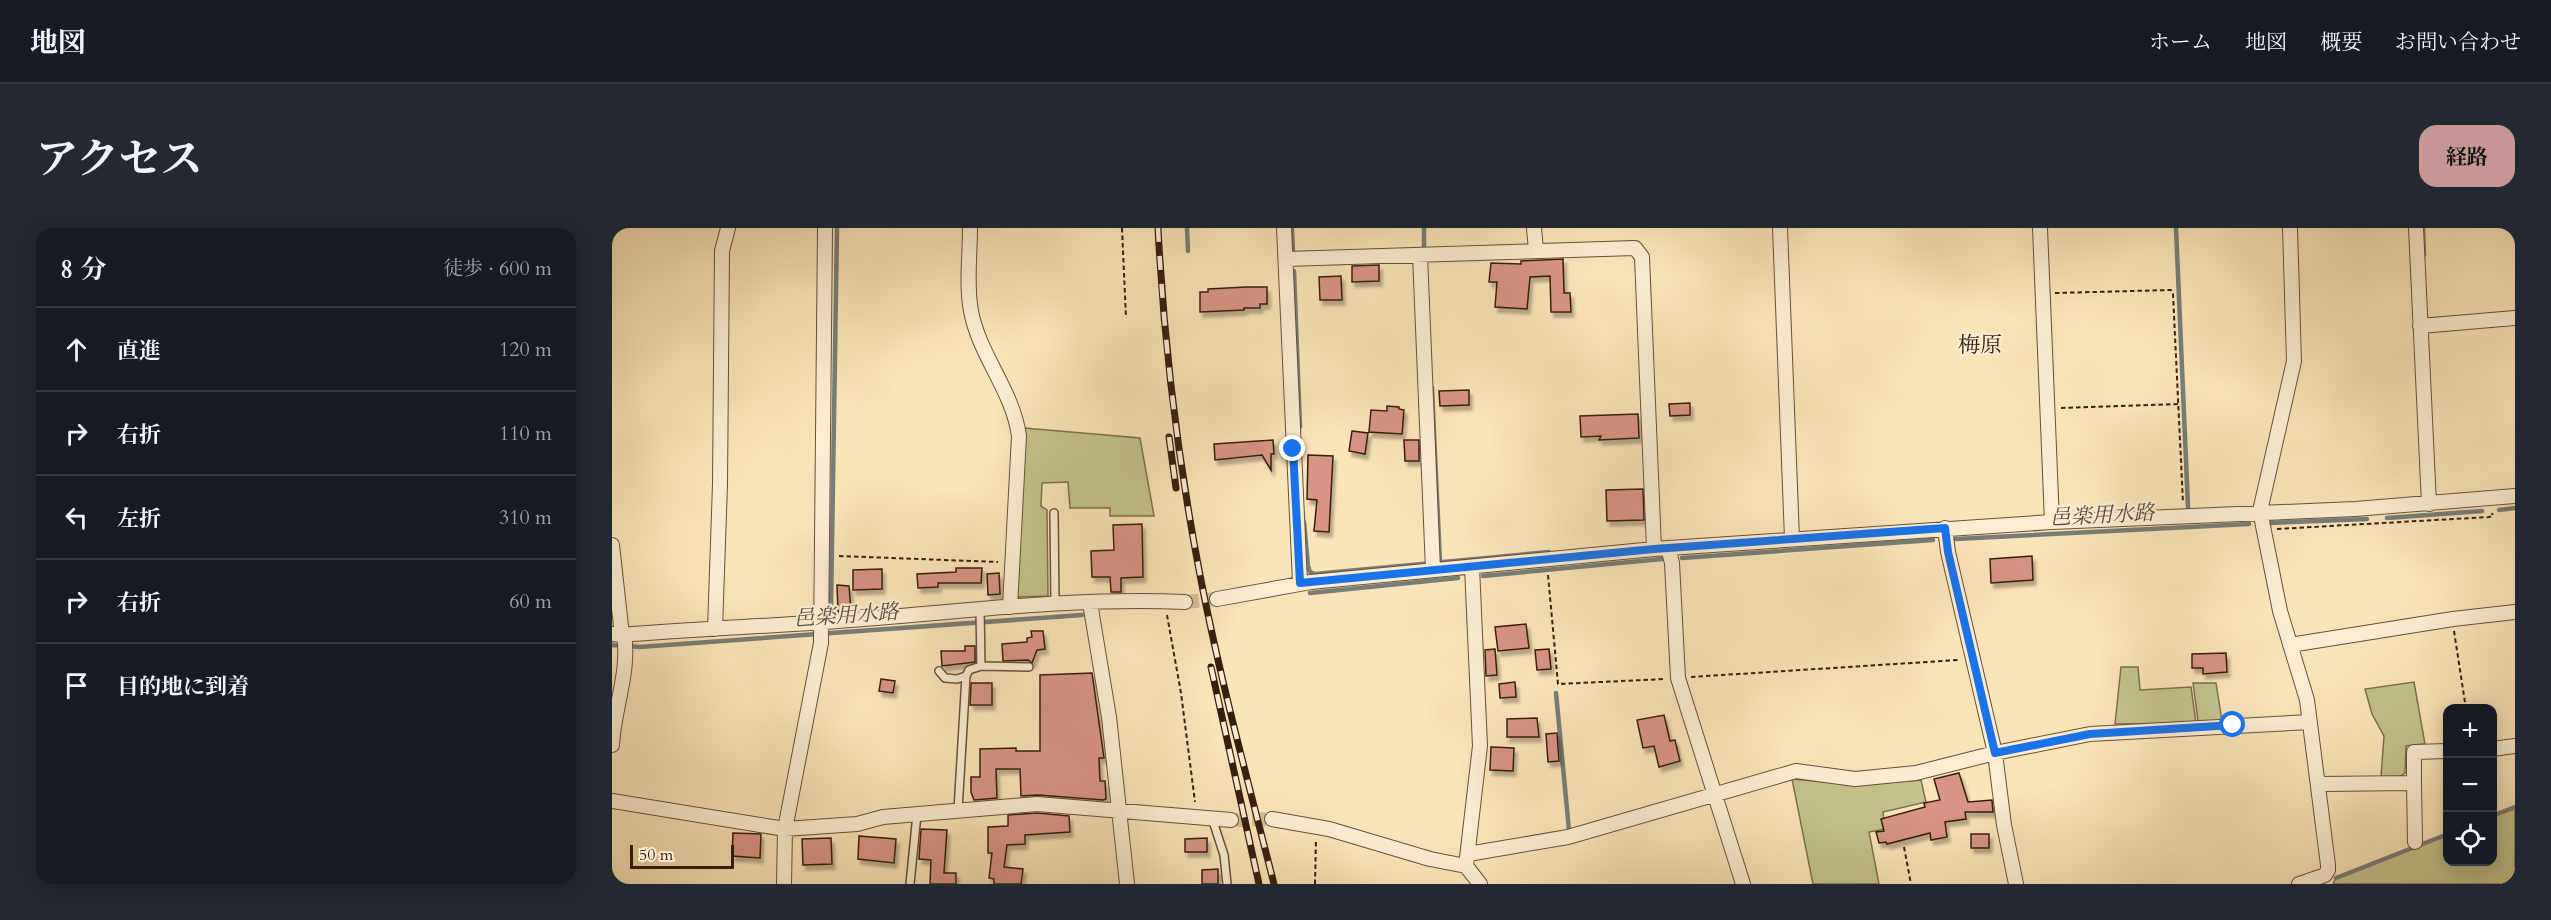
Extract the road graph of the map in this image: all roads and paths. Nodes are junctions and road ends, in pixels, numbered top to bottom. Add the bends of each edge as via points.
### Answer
1 (728, 228) edge
2 (825, 228) edge
3 (970, 228) edge
4 (1122, 228) edge
5 (1284, 228) edge
6 (1534, 228) edge
7 (1780, 228) edge
8 (2040, 228) edge
9 (2290, 228) edge
10 (2416, 228) edge
11 (1536, 250) junction
12 (1420, 255) junction
13 (1286, 259) junction
14 (2043, 294) junction
15 (1126, 318) dead end
16 (2515, 318) edge
17 (2420, 326) junction
18 (2178, 404) junction
19 (2047, 408) junction
20 (2515, 496) edge
21 (2492, 498) junction
22 (2429, 504) junction
23 (2260, 512) junction
24 (1054, 513) dead end
25 (2184, 515) junction
26 (2052, 522) junction
27 (1945, 528) junction
28 (2262, 530) junction
29 (1792, 540) junction
30 (612, 545) edge
31 (1661, 548) junction
32 (839, 556) dead end
33 (1011, 563) junction
34 (1472, 567) junction
35 (1433, 570) junction
36 (1548, 575) dead end
37 (1300, 583) junction
38 (1217, 599) tunnel mouth
39 (1165, 601) junction
40 (1090, 603) junction
41 (1185, 603) tunnel mouth
42 (1056, 605) junction
43 (1010, 607) junction
44 (980, 610) junction
45 (2515, 612) edge
46 (2453, 619) junction
47 (823, 623) junction
48 (715, 629) junction
49 (620, 635) edge
50 (2290, 645) junction
51 (1973, 659) junction
52 (981, 666) junction
53 (1029, 668) dead end
54 (939, 671) dead end
55 (966, 676) junction
56 (1678, 678) junction
57 (2465, 704) edge
58 (2310, 722) junction
59 (612, 745) edge
60 (2515, 746) edge
61 (2497, 748) edge
62 (2443, 751) edge
63 (1995, 753) junction
64 (2414, 783) junction
65 (2319, 784) junction
66 (1716, 796) junction
67 (612, 801) edge
68 (958, 810) junction
69 (1119, 811) junction
70 (917, 814) junction
71 (1197, 817) junction
72 (1212, 818) junction
73 (1231, 819) tunnel mouth
74 (1272, 819) tunnel mouth
75 (1318, 826) junction
76 (785, 829) junction
77 (2415, 842) dead end
78 (1904, 847) dead end
79 (1467, 860) junction
80 (784, 884) edge
81 (910, 884) edge
82 (1127, 884) edge
83 (1227, 884) edge
84 (1314, 884) edge
85 (1480, 884) edge
86 (1743, 884) edge
87 (1911, 884) edge
88 (2016, 884) edge
89 (2299, 884) edge

1 - 48 street via 722,251
2 - 47 street
3 - 33 street via 971,311 1015,415 1019,436
4 - 15 path
5 - 13 street
6 - 11 street
7 - 29 street
8 - 14 street
9 - 23 street via 2294,361
10 - 17 street
11 - 12 street
11 - 31 street via 1630,247 1642,257
12 - 13 street
12 - 35 street
13 - 37 street
14 - 18 path via 2171,290
14 - 19 street
16 - 17 street
17 - 22 street
18 - 19 path
18 - 25 path
19 - 26 street
20 - 21 street
21 - 22 street
21 - 28 path via 2493,516 2489,517
22 - 23 street
23 - 25 street
23 - 28 street
24 - 42 lane
25 - 26 street
26 - 27 street
27 - 29 street
27 - 51 street
28 - 50 street
29 - 31 street
30 - 49 street
31 - 34 street
31 - 56 street via 1672,563
32 - 33 path
33 - 43 street
34 - 35 street
34 - 79 street via 1480,746
35 - 37 street
36 - 56 path via 1558,684
37 - 38 street
39 - 40 street
39 - 41 street
39 - 71 path
40 - 42 street
40 - 69 street via 1109,717
42 - 43 street
43 - 44 street
44 - 47 street
44 - 52 lane
45 - 46 street
46 - 50 street
46 - 57 path
47 - 48 street
47 - 76 street
48 - 49 street
49 - 59 street via 627,652
50 - 58 street
51 - 56 path
51 - 63 street
52 - 53 lane
52 - 55 lane via 969,670
54 - 55 lane via 945,678
55 - 68 lane
56 - 66 street
58 - 63 street via 2090,734
58 - 65 street
60 - 61 street
62 - 64 street via 2414,752
63 - 66 street via 1916,773 1855,779 1796,771
63 - 88 street
64 - 65 street
64 - 77 street
65 - 89 street via 2328,870 2325,875
66 - 79 street
66 - 86 street
67 - 76 street
68 - 69 street via 1037,804
68 - 70 street
69 - 71 street
69 - 82 street
70 - 76 street via 857,824
70 - 81 lane
71 - 72 street
72 - 73 street
72 - 83 lane via 1224,855
74 - 75 street
75 - 79 street via 1430,859
75 - 84 path
76 - 80 street
78 - 87 path
79 - 85 street

